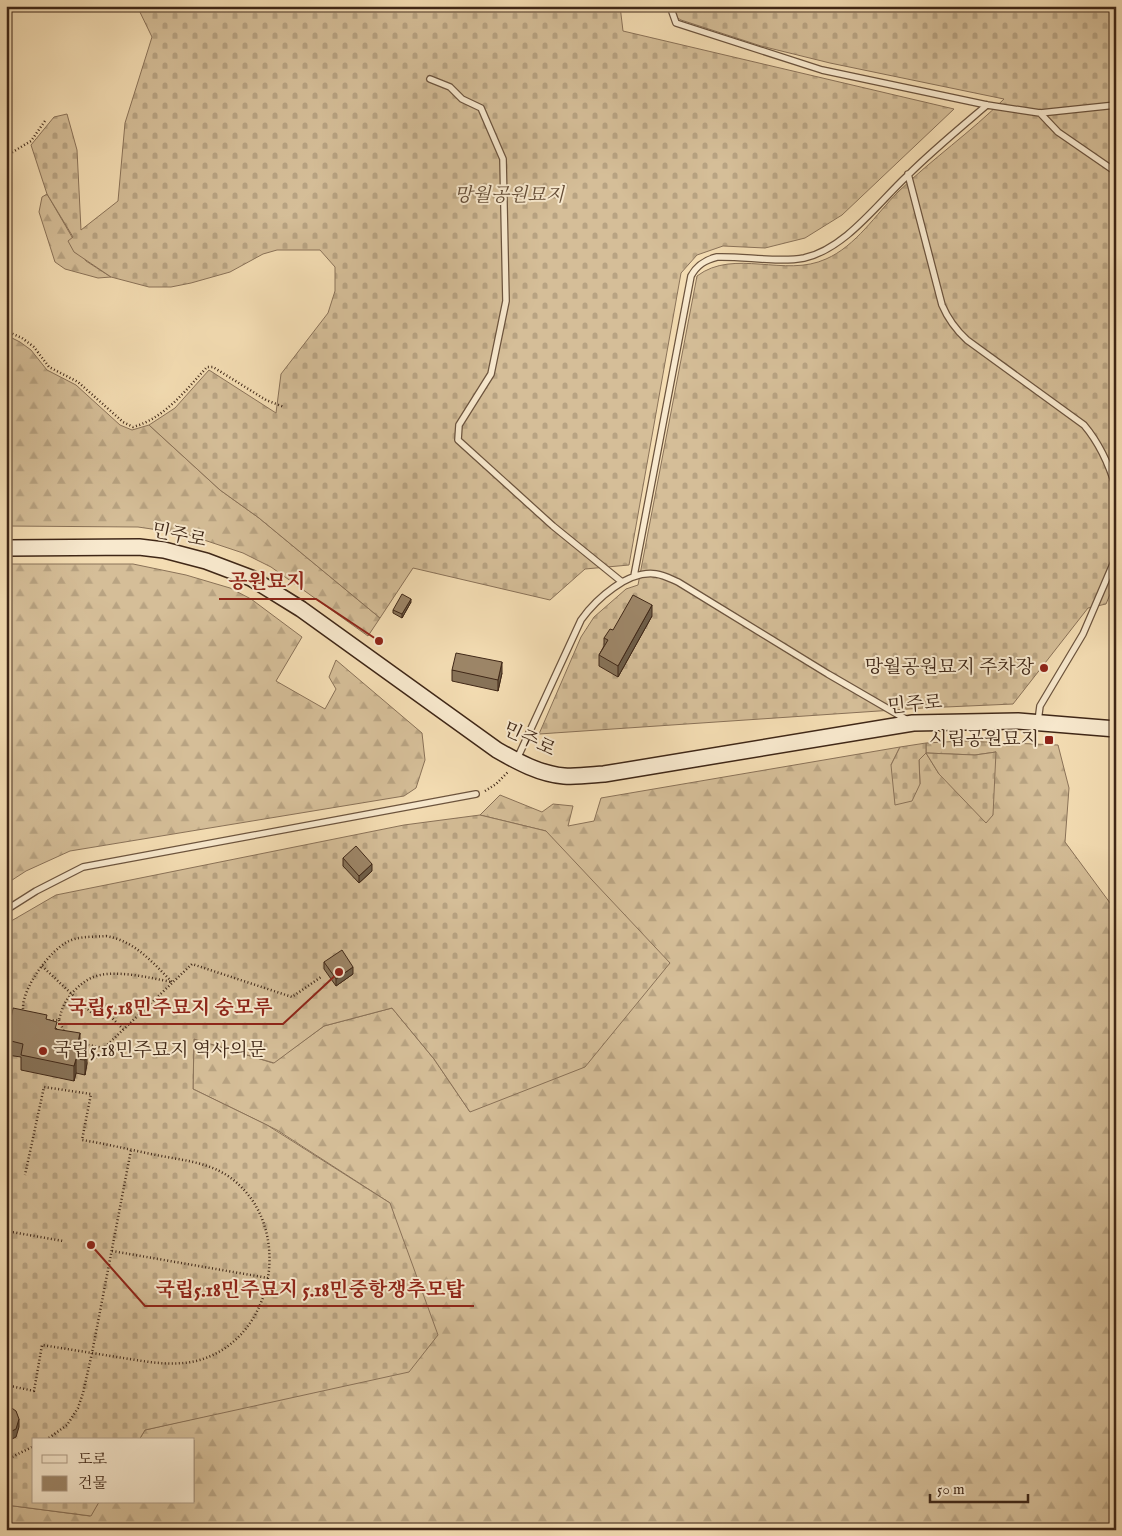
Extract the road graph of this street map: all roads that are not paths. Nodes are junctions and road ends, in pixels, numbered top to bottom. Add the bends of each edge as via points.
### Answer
1 (670, 6) edge
2 (430, 79) dead end
3 (987, 105) junction
4 (1116, 105) edge
5 (1040, 112) junction
6 (1116, 172) edge
7 (908, 174) junction
8 (1116, 488) edge
9 (6, 548) edge
10 (1116, 557) edge
11 (634, 576) junction
12 (622, 582) junction
13 (913, 723) junction
14 (1038, 723) junction
15 (1116, 729) edge
16 (516, 761) junction
17 (476, 794) road end
18 (6, 910) edge

1 - 3 lane via 676,23 813,67
2 - 12 lane via 450,87 462,99 481,108 503,159 506,301 491,374 459,426 458,440 553,526
3 - 5 lane
3 - 7 lane
4 - 5 lane
5 - 6 lane via 1058,132
7 - 8 lane via 947,317 967,340 1084,425 1104,454
7 - 11 lane via 850,232 814,255 788,259 716,256 694,271
9 - 16 main road, 민주로 via 164,550 206,561 250,578 301,610
10 - 14 lane via 1084,634 1040,706
11 - 12 lane
11 - 13 lane via 655,573 678,582
12 - 16 lane via 589,608 581,620
13 - 14 main road, 민주로
13 - 16 main road, 민주로 via 604,774 563,776
14 - 15 main road, 민주로
17 - 18 lane via 84,867

